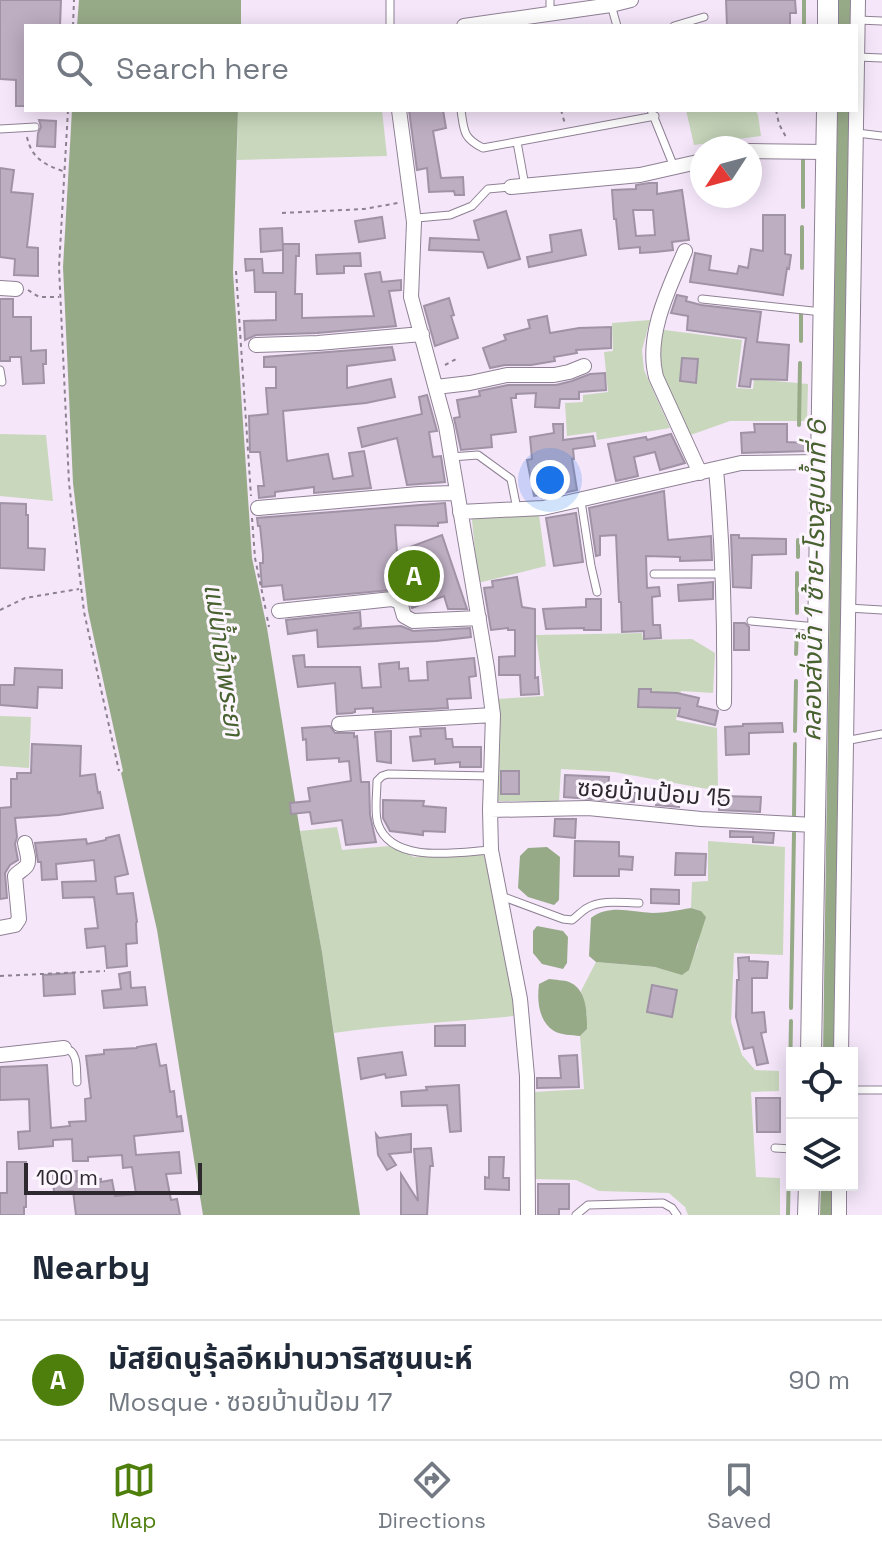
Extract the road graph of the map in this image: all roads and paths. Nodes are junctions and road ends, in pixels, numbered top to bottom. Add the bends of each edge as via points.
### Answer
1 (74, 0) edge
2 (390, 0) edge
3 (631, 0) edge
4 (828, 0) edge
5 (858, 0) edge
6 (611, 5) junction
7 (550, 6) edge
8 (704, 17) dead end
9 (858, 20) junction
10 (882, 21) edge
11 (73, 24) edge
12 (390, 24) edge
13 (473, 24) edge
14 (616, 24) edge
15 (681, 24) edge
16 (828, 24) edge
17 (858, 24) edge
18 (858, 57) edge
19 (882, 58) edge
20 (68, 112) edge
21 (399, 112) edge
22 (461, 112) edge
23 (562, 112) edge
24 (776, 112) edge
25 (827, 112) edge
26 (857, 112) edge
27 (653, 113) edge
28 (30, 127) joint
29 (0, 129) edge
30 (567, 133) junction
31 (857, 133) junction
32 (882, 136) edge
33 (517, 142) junction
34 (762, 151) edge
35 (794, 151) junction
36 (826, 152) junction
37 (690, 164) edge
38 (674, 169) junction
39 (64, 171) junction
40 (518, 187) junction
41 (411, 201) junction
42 (282, 213) dead end
43 (414, 222) junction
44 (685, 251) dead end
45 (236, 271) dead end
46 (0, 288) edge
47 (16, 289) joint
48 (60, 297) junction
49 (702, 299) dead end
50 (824, 312) junction
51 (422, 334) junction
52 (256, 345) dead end
53 (458, 358) dead end
54 (584, 366) dead end
55 (0, 370) edge
56 (434, 379) junction
57 (2, 382) edge
58 (451, 457) junction
59 (820, 462) junction
60 (716, 469) junction
61 (700, 473) junction
62 (456, 493) junction
63 (251, 494) dead end
64 (581, 501) junction
65 (255, 509) joint
66 (518, 511) junction
67 (460, 512) junction
68 (654, 574) dead end
69 (724, 574) junction
70 (81, 589) junction
71 (597, 592) dead end
72 (848, 608) junction
73 (0, 610) edge
74 (882, 610) edge
75 (279, 611) dead end
76 (479, 618) junction
77 (751, 621) dead end
78 (269, 627) dead end
79 (818, 627) junction
80 (724, 703) dead end
81 (493, 715) junction
82 (339, 724) dead end
83 (882, 734) edge
84 (831, 741) junction
85 (119, 771) dead end
86 (491, 776) junction
87 (490, 810) junction
88 (814, 825) junction
89 (25, 843) dead end
90 (491, 850) junction
91 (501, 896) junction
92 (639, 903) dead end
93 (0, 928) edge
94 (105, 971) dead end
95 (0, 976) edge
96 (811, 1047) edge
97 (841, 1047) edge
98 (64, 1048) joint
99 (0, 1055) edge
100 (77, 1082) dead end
101 (858, 1090) edge
102 (882, 1090) edge
103 (775, 1148) dead end
104 (786, 1149) edge
105 (809, 1191) edge
106 (839, 1191) edge
107 (528, 1215) edge
108 (576, 1215) edge
109 (677, 1215) edge
110 (808, 1215) edge
111 (839, 1215) edge

1 - 11 path
2 - 12 lane
3 - 6 street
4 - 16 main road
5 - 9 street
6 - 7 street
6 - 14 lane
7 - 13 street
8 - 15 lane
9 - 10 lane
9 - 17 street
18 - 19 lane
20 - 39 path
21 - 41 street
22 - 33 lane via 470,142 483,148
23 - 30 path
24 - 35 path
25 - 36 main road
26 - 31 street
27 - 30 lane
27 - 38 lane
28 - 29 lane
28 - 39 path via 29,147 38,160
30 - 33 lane
31 - 32 lane
31 - 72 street
33 - 40 lane
34 - 35 street
35 - 36 street
36 - 50 main road
37 - 38 street
38 - 40 street
39 - 48 path
40 - 43 lane via 488,189 461,211
41 - 42 path
41 - 43 street
43 - 51 street via 411,297
44 - 61 street via 662,306 652,356 662,391
45 - 63 path
46 - 47 street
47 - 48 path
48 - 70 path via 69,483
49 - 50 lane
50 - 59 main road
51 - 52 street
51 - 56 street
53 - 56 path
54 - 56 street via 554,375 507,375 470,383
55 - 57 lane
56 - 58 street
58 - 62 street
58 - 66 lane via 478,455 511,479
59 - 60 street via 741,463
59 - 79 main road
60 - 61 street
60 - 69 street
61 - 64 street
62 - 65 street
62 - 67 street
64 - 66 street
64 - 71 lane
65 - 78 path via 255,558
66 - 67 street
67 - 76 street
68 - 69 lane
69 - 80 street
70 - 73 path via 25,598
70 - 85 path
72 - 74 lane
72 - 84 street
75 - 76 street via 392,599 413,621
76 - 81 street
77 - 79 lane
79 - 84 main road
81 - 82 street
81 - 86 street
83 - 84 lane
84 - 88 main road
84 - 97 street
86 - 87 street
86 - 90 lane via 388,774 377,781 377,822 395,844 429,854
87 - 88 street, ซอยบ้านป้อม 15 via 588,808
87 - 90 street
88 - 96 main road
89 - 93 street via 27,867 15,876 19,919
90 - 91 street
91 - 92 lane via 572,920 595,904
91 - 107 street via 522,1014
94 - 95 path
98 - 99 street
98 - 100 lane via 74,1055
101 - 102 lane
103 - 104 lane
105 - 110 main road
106 - 111 street
108 - 109 lane via 588,1205 663,1203

